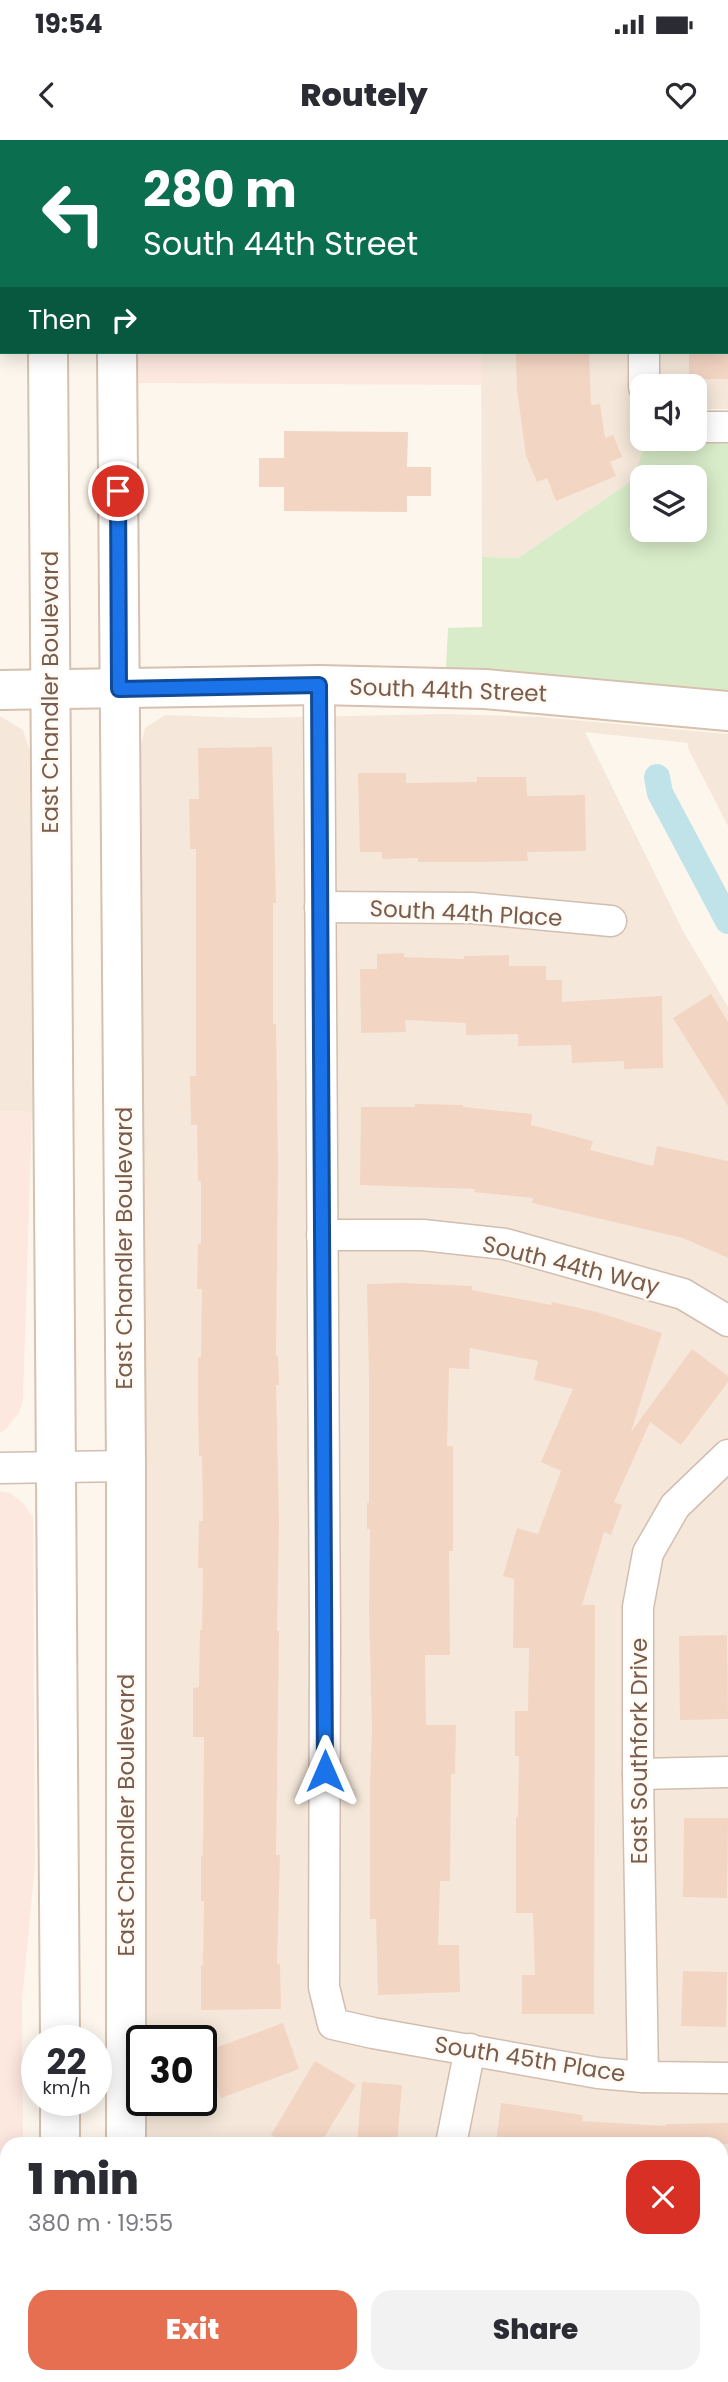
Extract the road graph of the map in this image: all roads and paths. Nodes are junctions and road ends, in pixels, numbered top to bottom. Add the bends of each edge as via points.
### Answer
1 (48, 354) edge
2 (117, 354) edge
3 (644, 354) edge
4 (644, 374) edge
5 (707, 427) edge
6 (728, 427) edge
7 (319, 685) junction
8 (119, 689) junction
9 (0, 690) edge
10 (50, 690) junction
11 (728, 692) edge
12 (672, 705) junction
13 (728, 711) edge
14 (320, 907) junction
15 (611, 921) dead end
16 (322, 1235) junction
17 (728, 1321) edge
18 (728, 1455) edge
19 (126, 1466) junction
20 (57, 1467) junction
21 (0, 1468) edge
22 (728, 1772) edge
23 (638, 1774) junction
24 (60, 2025) edge
25 (470, 2049) junction
26 (643, 2077) junction
27 (728, 2078) edge
28 (60, 2116) edge
29 (60, 2137) edge
30 (126, 2137) edge
31 (452, 2137) edge

1 - 10 main road, East Chandler Boulevard
2 - 8 main road, East Chandler Boulevard
3 - 4 street
5 - 6 street
7 - 8 main road, South 44th Street
7 - 12 main road, South 44th Street via 485,689
7 - 14 street
8 - 10 main road, South 44th Street
8 - 19 main road, East Chandler Boulevard
9 - 10 main road, South 44th Street
10 - 20 main road, East Chandler Boulevard
11 - 12 main road
12 - 13 main road, South 44th Street
14 - 15 street, South 44th Place via 472,908
14 - 16 street
16 - 17 street, South 44th Way via 423,1235 505,1244 683,1294
16 - 25 street, South 45th Place via 324,1987 333,2024
18 - 23 street, East Southfork Drive via 675,1506 648,1553 638,1607
19 - 20 street
19 - 30 main road, East Chandler Boulevard
20 - 21 street
20 - 24 main road, East Chandler Boulevard
22 - 23 street
23 - 26 street, East Southfork Drive
25 - 26 street, South 45th Place
25 - 31 street
26 - 27 street, South 45th Place
28 - 29 main road

